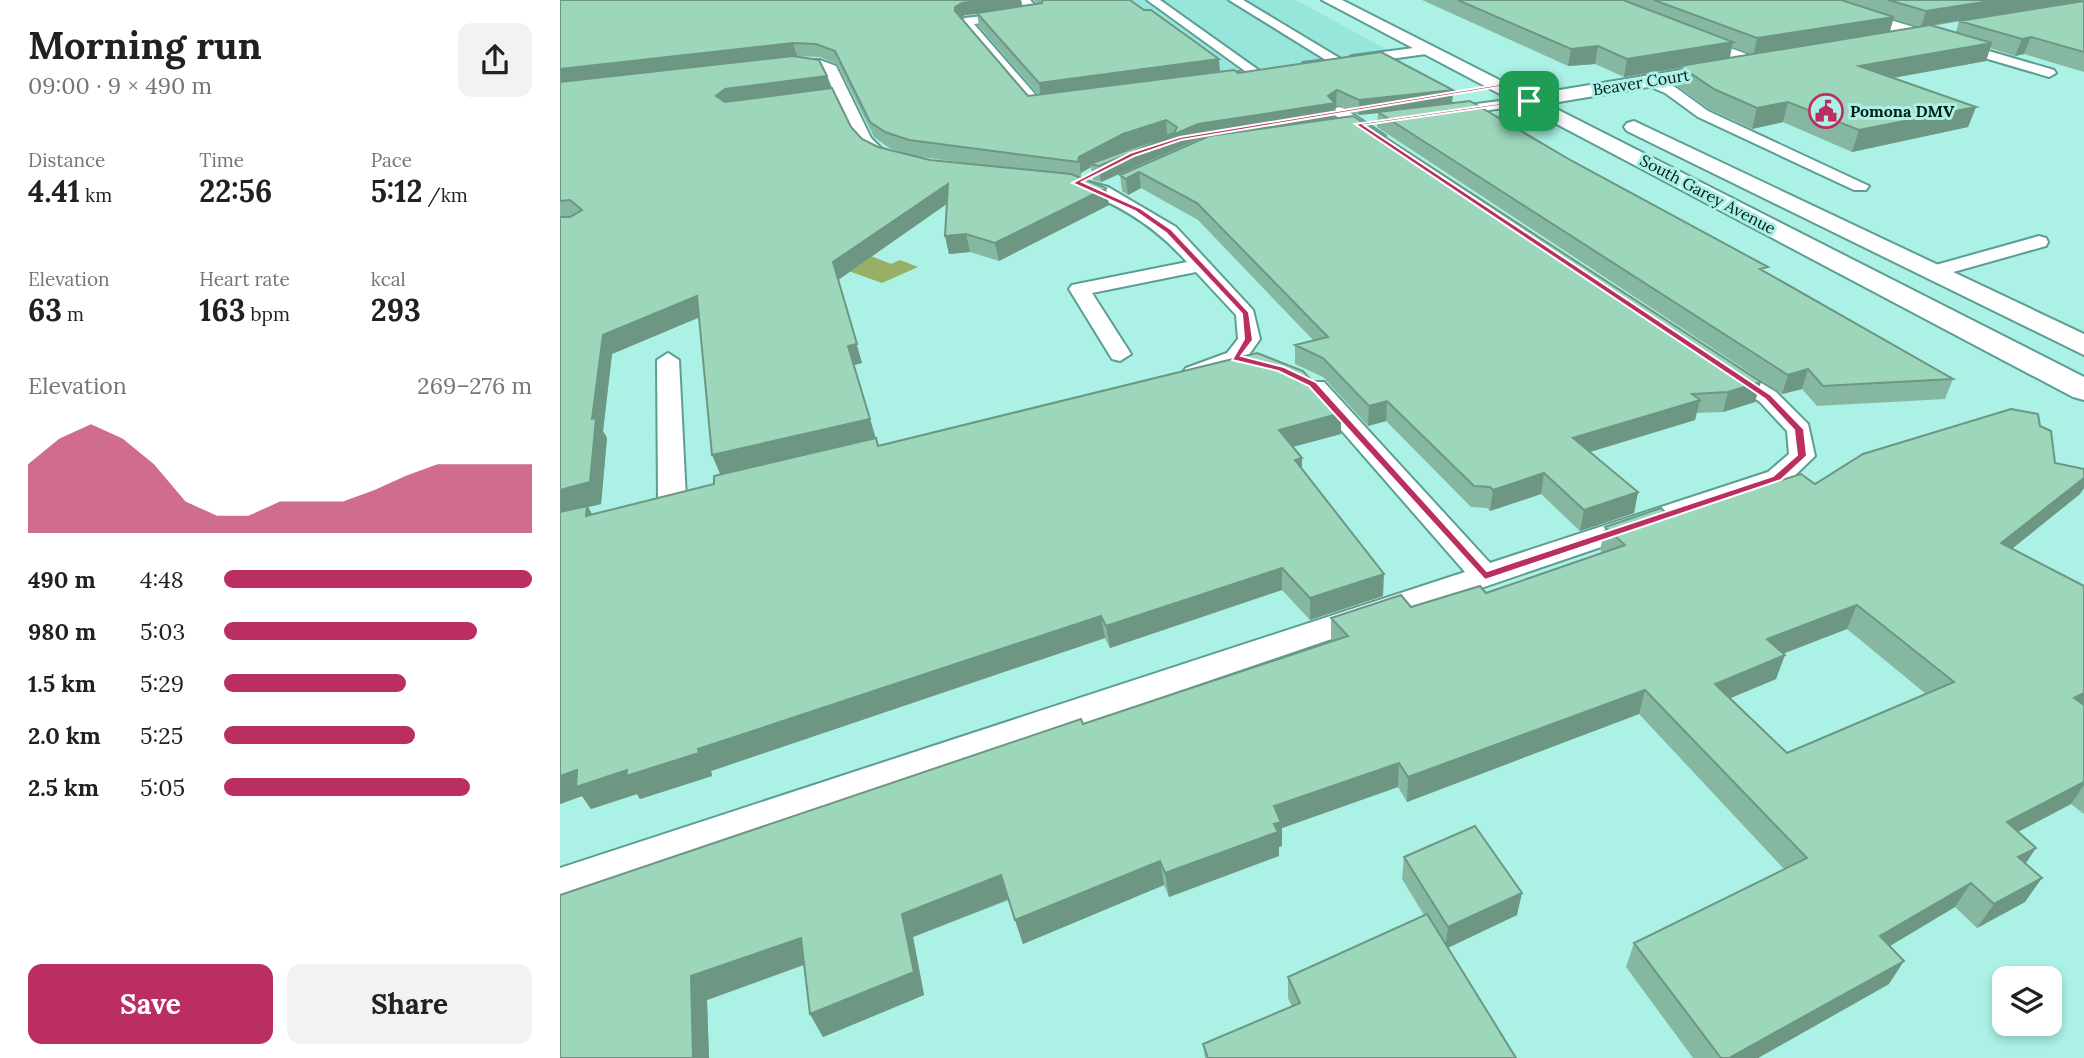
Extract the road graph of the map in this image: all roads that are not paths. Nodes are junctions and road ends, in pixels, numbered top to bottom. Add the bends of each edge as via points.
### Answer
1 (1024, 0) edge
2 (1153, 0) edge
3 (1235, 0) edge
4 (1330, 0) edge
5 (1806, 0) edge
6 (1965, 29) edge
7 (1682, 34) edge
8 (1925, 36) junction
9 (1886, 42) edge
10 (1429, 50) junction
11 (1339, 62) junction
12 (1764, 62) joint
13 (764, 66) edge
14 (1298, 68) edge
15 (2049, 73) edge
16 (1216, 79) edge
17 (1649, 81) junction
18 (1499, 85) junction
19 (1462, 91) dead end
20 (1536, 92) junction
21 (1567, 94) junction
22 (1077, 99) edge
23 (1594, 107) dead end
24 (1425, 115) edge
25 (1350, 117) edge
26 (1619, 120) dead end
27 (1404, 154) edge
28 (917, 165) edge
29 (1049, 180) edge
30 (1125, 180) edge
31 (1100, 181) junction
32 (1860, 186) dead end
33 (2039, 242) dead end
34 (1200, 265) junction
35 (1932, 272) junction
36 (2084, 345) edge
37 (1700, 352) edge
38 (1120, 354) dead end
39 (668, 360) dead end
40 (1292, 374) edge
41 (1169, 379) edge
42 (2084, 390) edge
43 (699, 492) edge
44 (672, 499) junction
45 (647, 505) edge
46 (1485, 576) junction
47 (560, 885) edge

1 - 22 lane via 1037,13 965,22 1036,104
2 - 16 lane via 1264,73
3 - 11 lane
4 - 10 main road, South Garey Avenue
5 - 8 main road
6 - 8 main road
7 - 12 lane
8 - 9 main road
8 - 15 lane
10 - 11 lane
10 - 18 main road, South Garey Avenue
11 - 14 lane
12 - 17 main road, Beaver Court
13 - 28 lane via 820,64 831,69 837,96 864,140 875,151
17 - 21 main road, Beaver Court
17 - 32 lane via 1703,114
18 - 19 lane
18 - 20 main road, South Garey Avenue
20 - 21 main road, Beaver Court
20 - 24 lane
20 - 42 main road, South Garey Avenue
21 - 23 main road
25 - 27 lane
26 - 35 main road, South Garey Avenue
29 - 31 lane
30 - 31 lane
31 - 34 lane via 1169,231
33 - 35 lane
34 - 38 lane via 1079,289
34 - 41 lane via 1246,314 1247,360
35 - 36 main road, South Garey Avenue
37 - 46 lane via 1768,397 1799,429 1802,456 1777,478
39 - 44 lane
40 - 46 lane via 1313,384
43 - 44 lane
44 - 45 lane
46 - 47 lane

